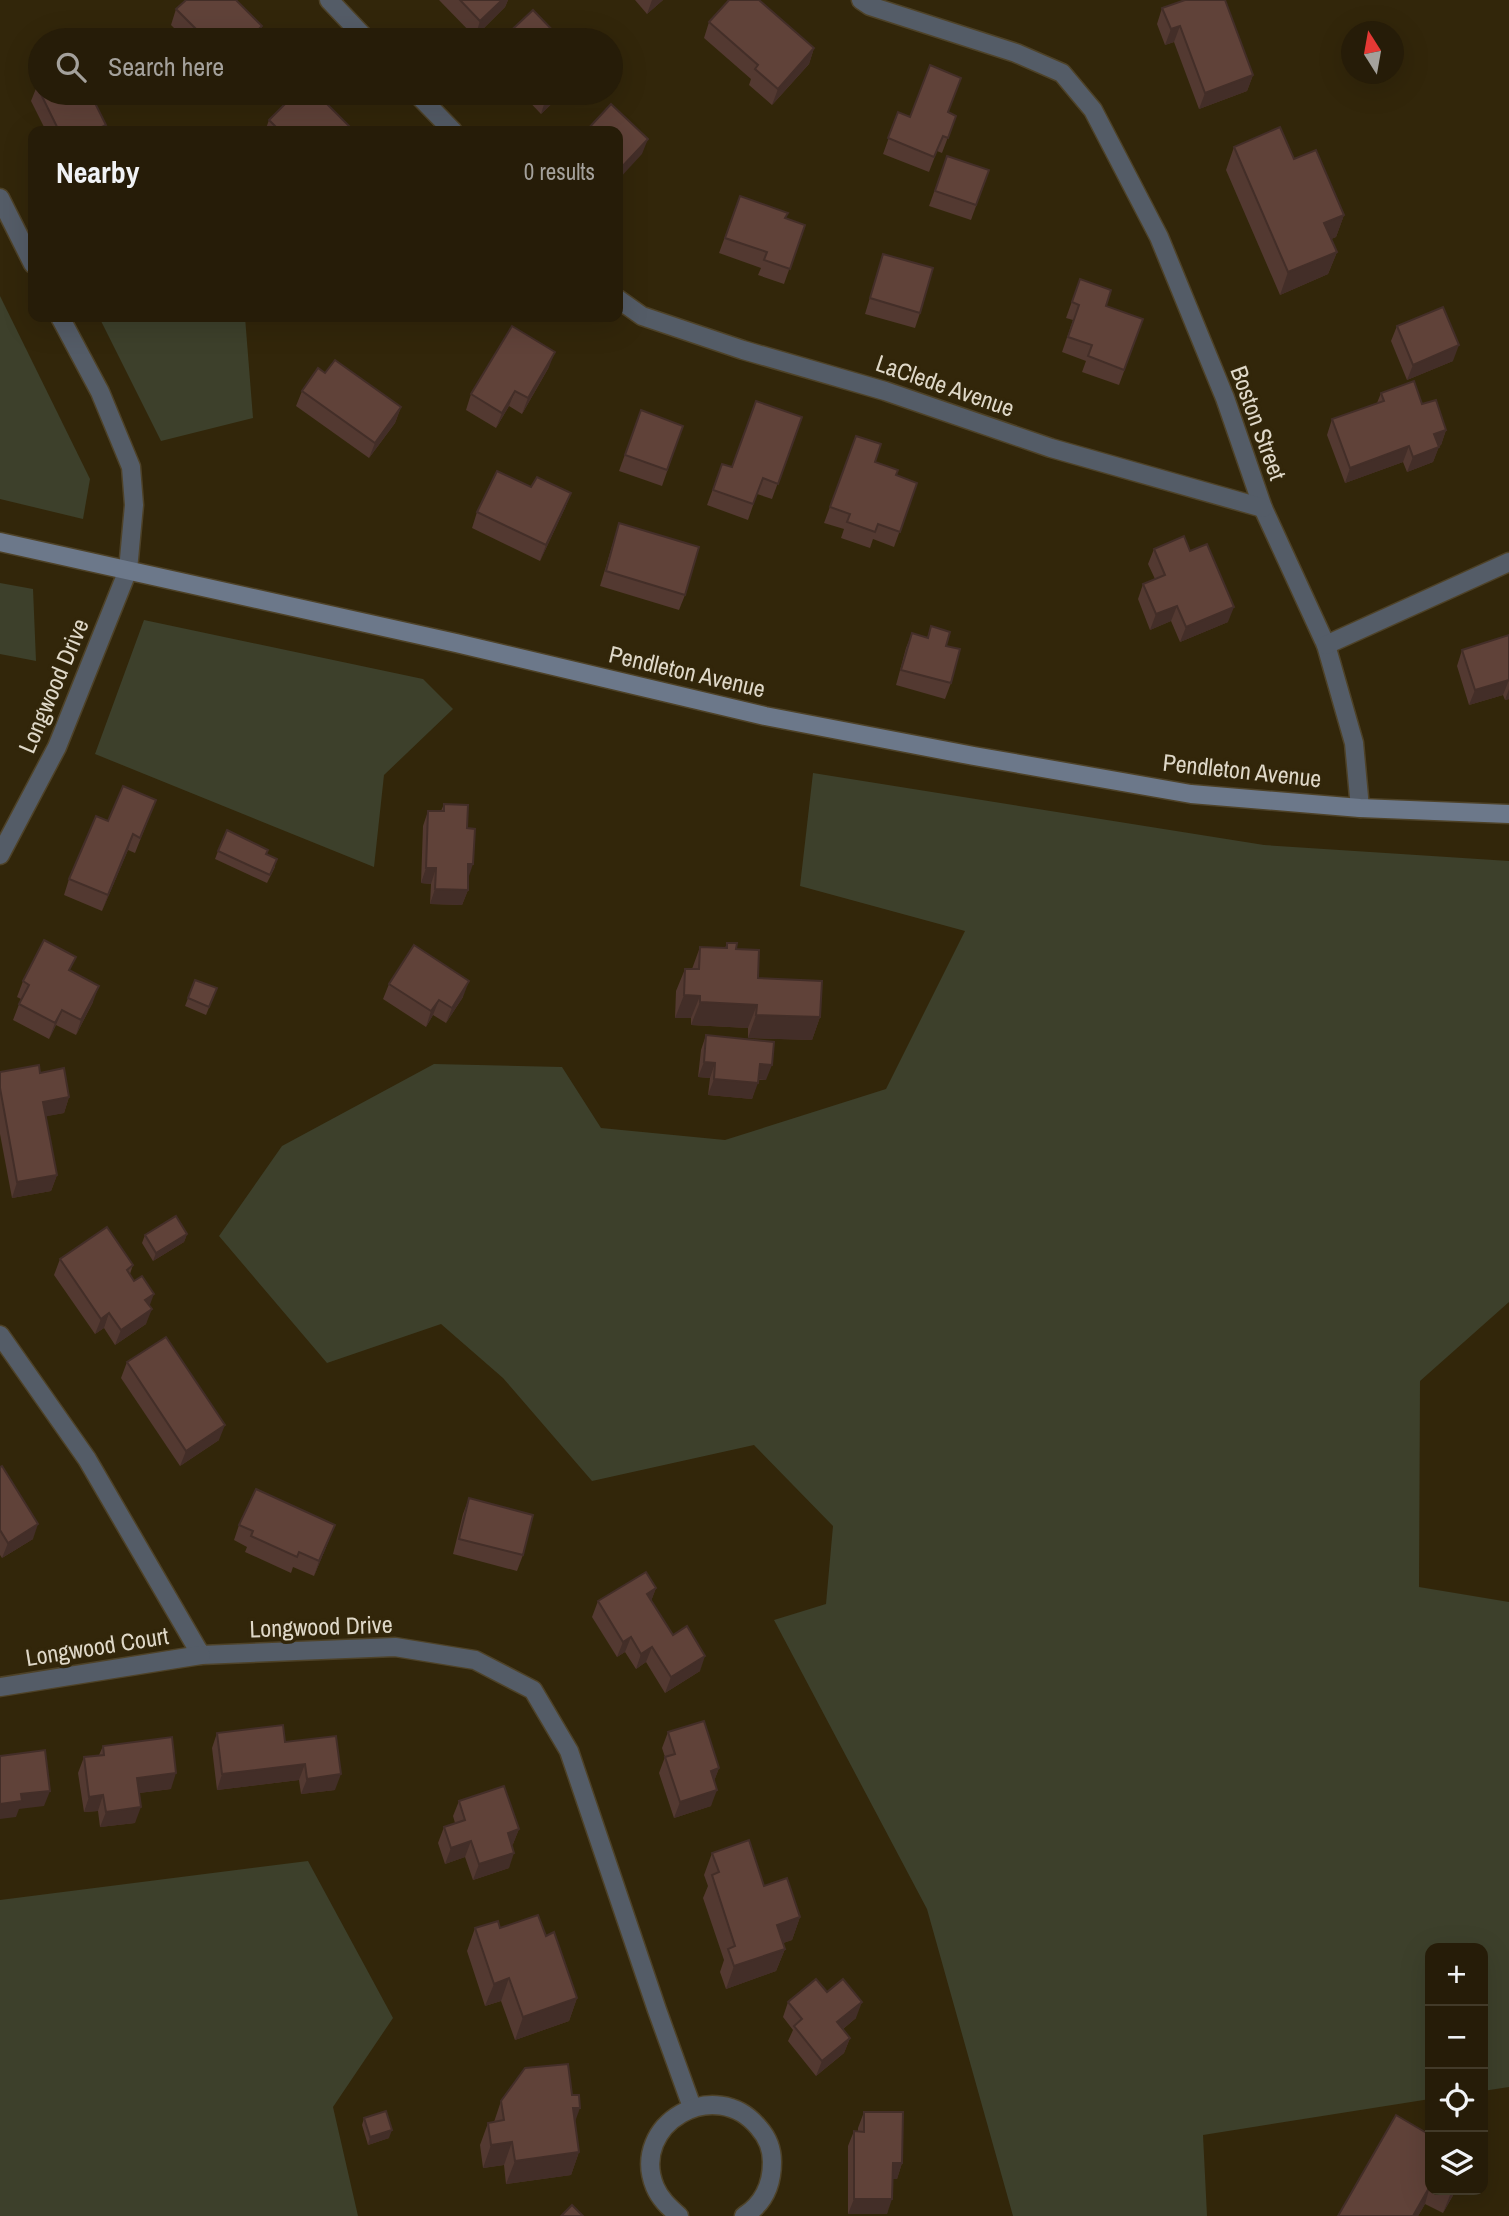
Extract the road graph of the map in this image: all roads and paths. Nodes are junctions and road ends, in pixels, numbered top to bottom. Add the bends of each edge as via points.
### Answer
1 (329, 0) edge
2 (861, 0) edge
3 (356, 28) edge
4 (428, 105) edge
5 (448, 126) edge
6 (0, 198) edge
7 (28, 254) edge
8 (623, 303) edge
9 (63, 322) edge
10 (1263, 508) junction
11 (0, 542) edge
12 (1509, 562) edge
13 (128, 570) junction
14 (1326, 645) junction
15 (1360, 808) junction
16 (1509, 814) edge
17 (0, 855) edge
18 (0, 1335) edge
19 (201, 1655) junction
20 (0, 1687) edge
21 (692, 2107) junction
22 (679, 2216) edge
23 (744, 2216) edge

1 - 3 street
2 - 10 street, Boston Street via 1062,73 1093,110 1159,237 1225,398
4 - 5 street
6 - 7 street
8 - 10 street, LaClede Avenue via 642,316 743,350 885,391 1051,448
9 - 13 street via 100,391 131,467 134,505
10 - 14 street, Boston Street
11 - 13 street, Pendleton Avenue
12 - 14 street
13 - 15 street, Pendleton Avenue via 765,716 1191,794
13 - 17 street, Longwood Drive via 57,747
14 - 15 street, Boston Street via 1354,743
15 - 16 street, Pendleton Avenue
18 - 19 street via 87,1459
19 - 20 street, Longwood Court
19 - 21 street, Longwood Drive via 395,1647 475,1660 533,1690 569,1751
21 - 22 street via 662,2130 651,2167 655,2186
21 - 23 street via 734,2108 752,2118 765,2135 772,2175 765,2195

